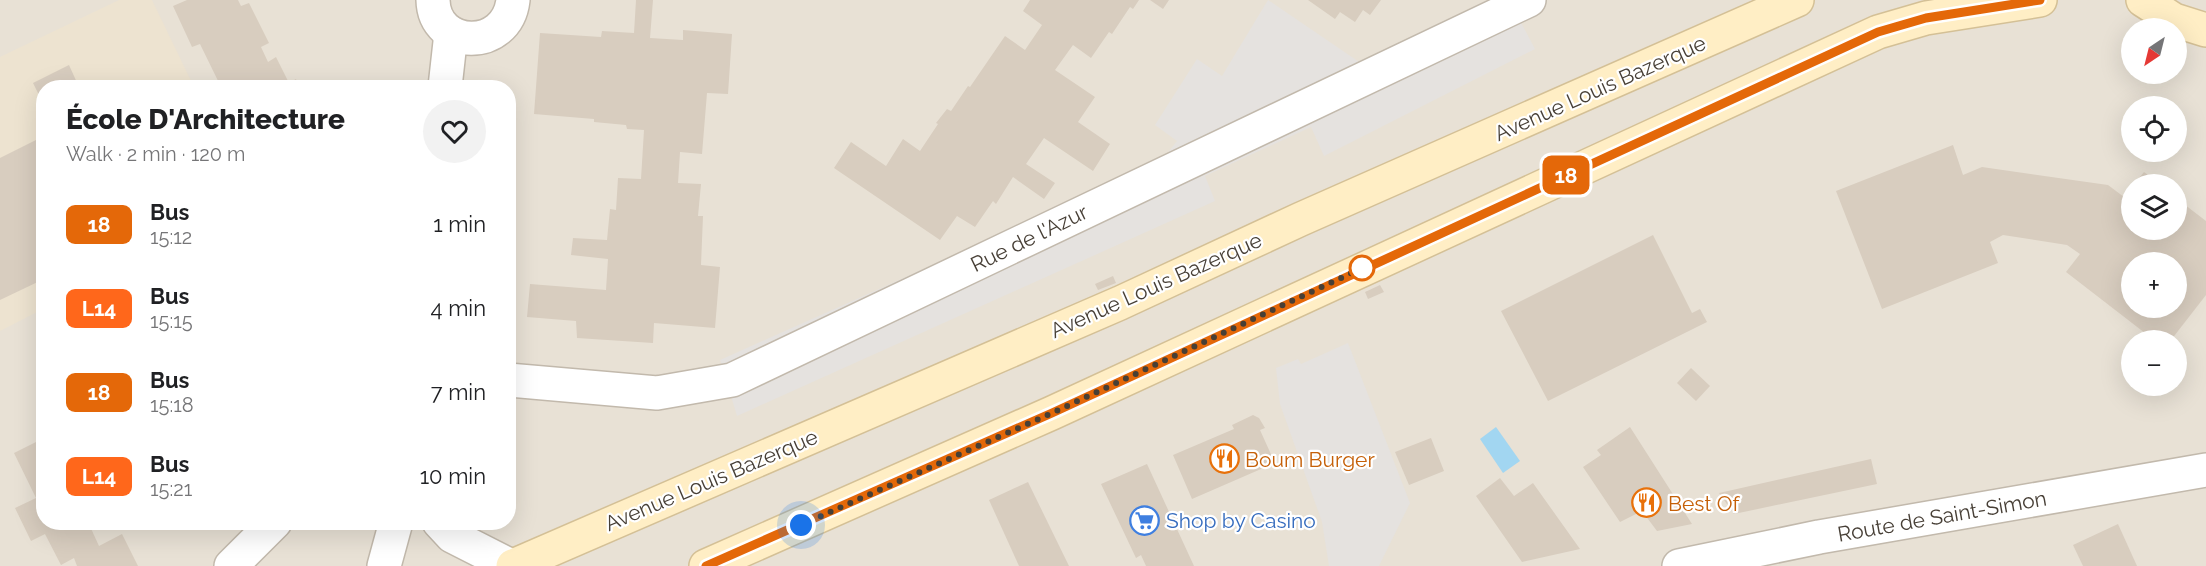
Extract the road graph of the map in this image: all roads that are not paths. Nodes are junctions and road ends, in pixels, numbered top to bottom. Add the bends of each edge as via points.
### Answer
1 (433, 0) edge
2 (513, 0) edge
3 (1529, 0) edge
4 (1797, 0) edge
5 (2040, 0) edge
6 (2143, 0) edge
7 (2205, 31) edge
8 (451, 33) junction
9 (446, 80) edge
10 (516, 381) edge
11 (2206, 470) edge
12 (265, 530) edge
13 (394, 530) edge
14 (446, 530) edge
15 (231, 566) edge
16 (384, 566) edge
17 (512, 566) edge
18 (706, 566) edge
19 (1679, 566) edge

1 - 8 street via 439,21
2 - 8 street via 509,16 490,35 477,39
3 - 10 street, Rue de l'Azur via 732,380 657,393
4 - 17 main road, Avenue Louis Bazerque via 1120,303
5 - 18 main road via 1926,18 1869,36 1052,413
6 - 7 main road via 2174,20
8 - 9 street
11 - 19 street, Route de Saint-Simon via 1819,537
12 - 15 street
13 - 16 street
14 - 17 street via 452,537

